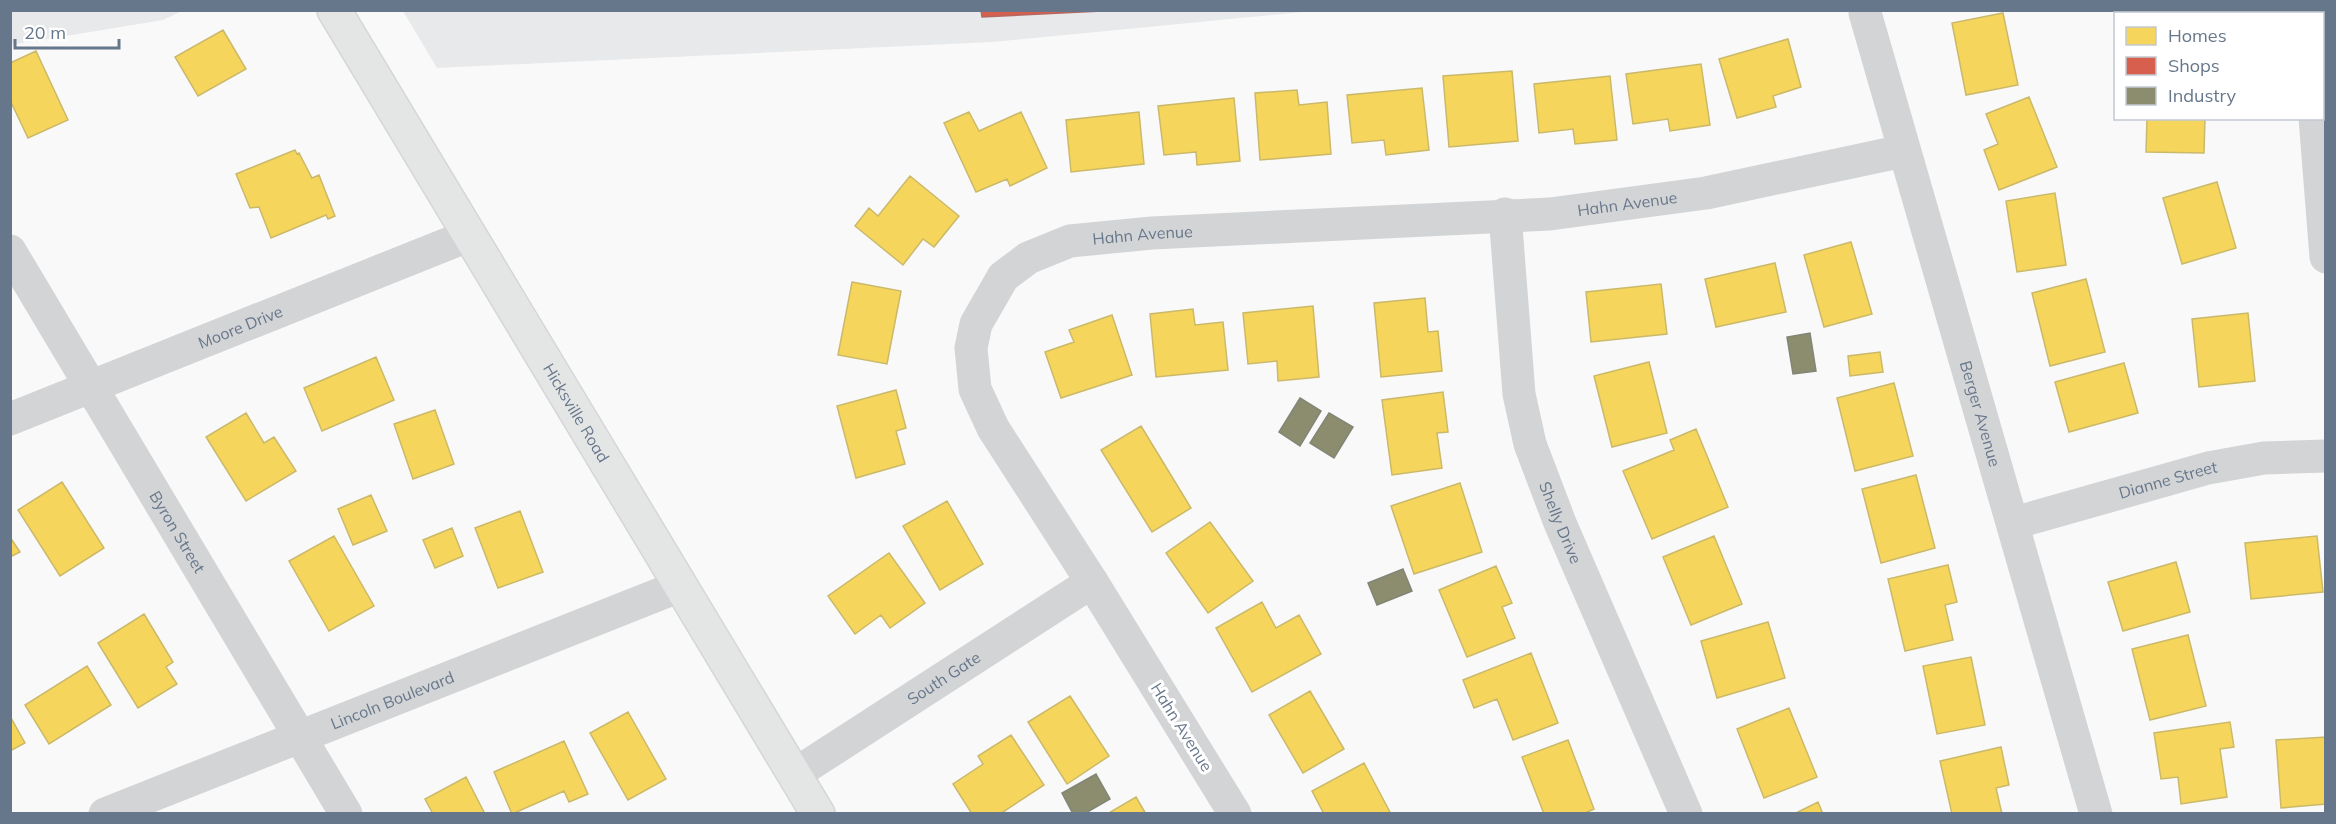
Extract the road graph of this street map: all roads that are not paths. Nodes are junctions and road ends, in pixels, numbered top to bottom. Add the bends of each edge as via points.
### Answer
1 (334, 10) edge
2 (1865, 13) dead end
3 (2315, 120) edge
4 (1903, 151) junction
5 (1505, 214) junction
6 (470, 235) junction
7 (10, 251) edge
8 (2325, 257) edge
9 (92, 387) junction
10 (10, 419) edge
11 (2325, 456) edge
12 (2014, 523) junction
13 (1092, 582) junction
14 (680, 586) junction
15 (300, 736) junction
16 (795, 774) junction
17 (105, 813) edge
18 (346, 813) edge
19 (818, 813) edge
20 (1234, 813) edge
21 (1686, 813) edge
22 (2096, 813) edge

1 - 6 main road, Hicksville Road
2 - 4 street, Berger Avenue
3 - 8 street
4 - 5 street, Hahn Avenue via 1706,193 1550,214
4 - 12 street, Berger Avenue
5 - 13 street, Hahn Avenue via 1070,241 1028,258 1004,278 976,324 971,348 975,389 993,428
5 - 21 street, Shelly Drive via 1519,394 1530,444 1560,523
6 - 9 street, Moore Drive
6 - 14 main road, Hicksville Road
7 - 9 street, Byron Street
9 - 10 street, Moore Drive
9 - 15 street, Byron Street
11 - 12 street, Dianne Street via 2264,458 2208,468
12 - 22 street, Berger Avenue
13 - 16 street, South Gate
13 - 20 street, Hahn Avenue
14 - 15 street, Lincoln Boulevard
14 - 16 main road, Hicksville Road
15 - 17 street, Lincoln Boulevard
15 - 18 street, Byron Street
16 - 19 main road, Hicksville Road

